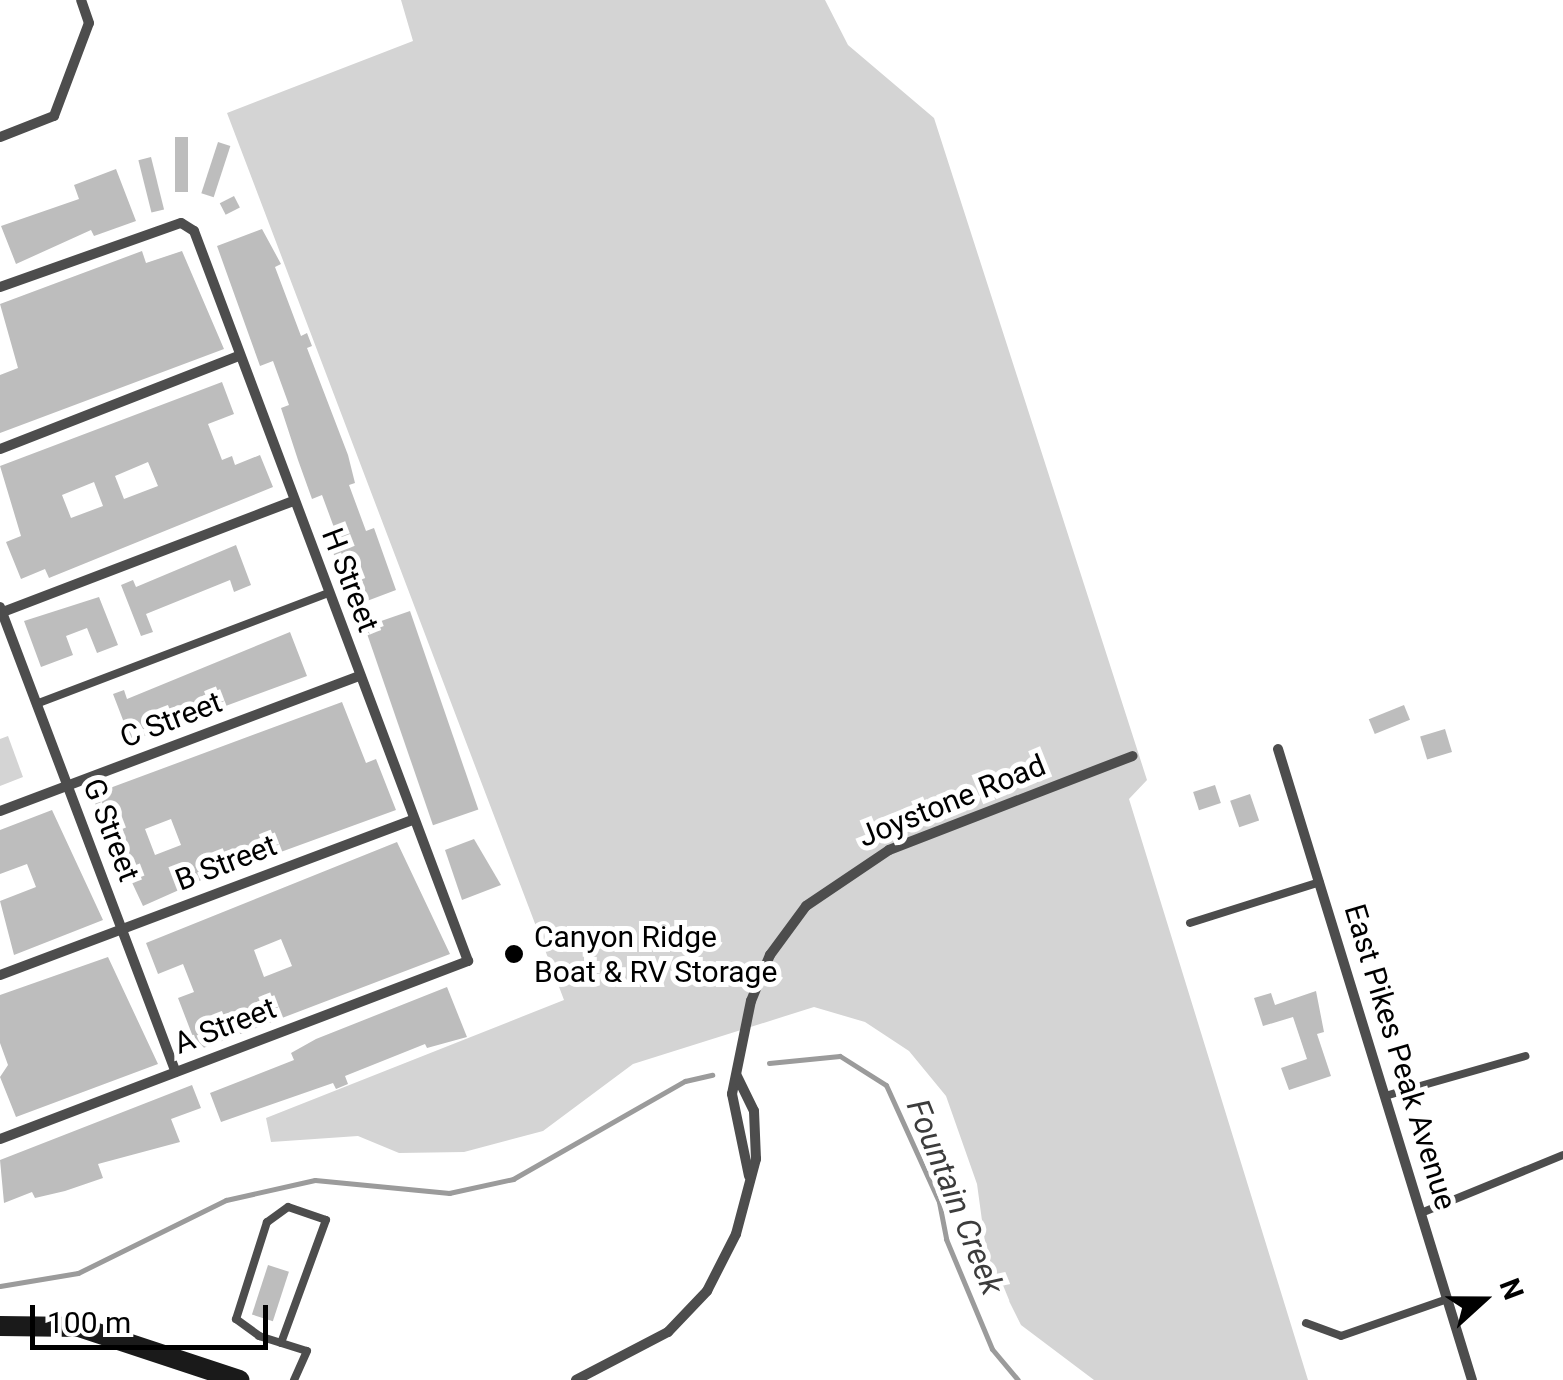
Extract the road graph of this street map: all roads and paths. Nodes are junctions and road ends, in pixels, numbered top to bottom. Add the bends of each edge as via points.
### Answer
1 (81, 0) edge
2 (0, 137) edge
3 (0, 287) edge
4 (239, 356) junction
5 (0, 449) edge
6 (293, 501) junction
7 (328, 593) junction
8 (1, 610) edge
9 (360, 676) junction
10 (36, 704) junction
11 (1278, 749) dead end
12 (1132, 756) dead end
13 (68, 786) junction
14 (0, 812) edge
15 (414, 818) junction
16 (1320, 882) junction
17 (1190, 923) dead end
18 (122, 930) junction
19 (468, 961) joint
20 (0, 976) edge
21 (1525, 1056) dead end
22 (176, 1072) junction
23 (738, 1076) junction
24 (1385, 1096) junction
25 (0, 1139) edge
26 (1563, 1155) edge
27 (749, 1176) junction
28 (1421, 1213) junction
29 (1447, 1299) junction
30 (1306, 1323) dead end
31 (0, 1326) edge
32 (281, 1343) junction
33 (205, 1374) edge
34 (239, 1380) edge
35 (294, 1380) edge
36 (576, 1380) edge
37 (1472, 1380) edge

1 - 2 street via 89,22 54,116
3 - 4 street, H Street via 184,217
4 - 5 street
4 - 6 street, H Street
6 - 7 street, H Street
6 - 8 street
7 - 9 street, H Street
7 - 10 lane
8 - 10 street, G Street
9 - 13 street, C Street
9 - 15 street, H Street
10 - 13 street, G Street
11 - 16 street, East Pikes Peak Avenue
12 - 23 street, Joystone Road via 889,850 824,890 770,956 750,1001
13 - 14 street, C Street
13 - 18 street, G Street
15 - 18 street, B Street
15 - 19 street, H Street
16 - 17 lane
16 - 24 street, East Pikes Peak Avenue
18 - 20 street, B Street
18 - 22 street, G Street
19 - 22 street, A Street
21 - 24 lane
22 - 25 street, A Street
23 - 27 street, Joystone Road via 732,1094
23 - 27 street, Joystone Road via 754,1111 756,1158
24 - 28 street, East Pikes Peak Avenue
26 - 28 lane
27 - 36 street, Joystone Road via 736,1234 706,1290 668,1332
28 - 29 street, East Pikes Peak Avenue
29 - 30 lane via 1341,1336
29 - 37 street, East Pikes Peak Avenue
31 - 33 main road via 79,1327
32 - 32 lane via 240,1327 235,1307 276,1212 300,1210 326,1220
32 - 35 lane via 307,1350
33 - 34 main road

